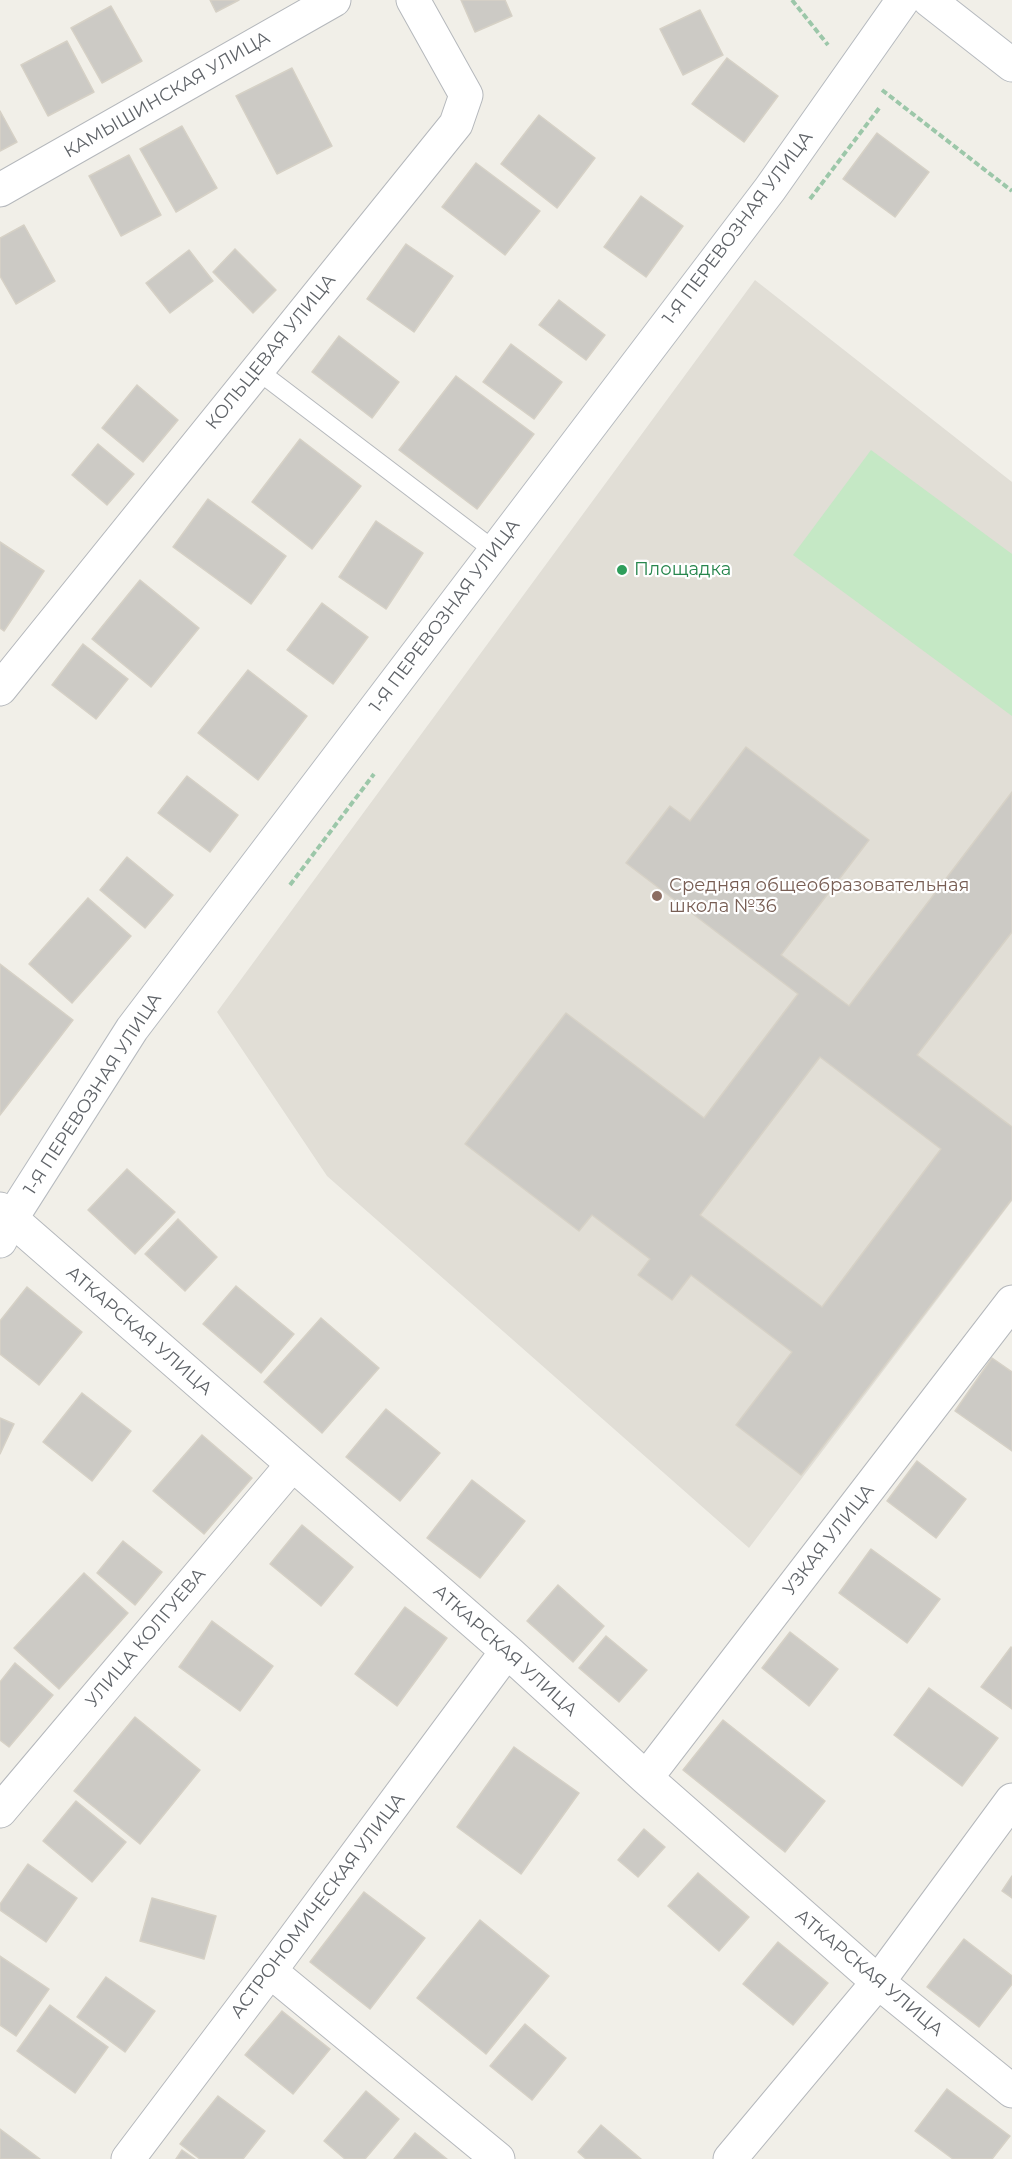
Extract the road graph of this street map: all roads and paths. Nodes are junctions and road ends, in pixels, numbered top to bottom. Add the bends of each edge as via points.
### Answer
1 (333, 0) edge
2 (413, 0) edge
3 (792, 0) edge
4 (903, 0) edge
5 (929, 0) edge
6 (1012, 65) edge
7 (854, 68) junction
8 (0, 190) edge
9 (1012, 191) edge
10 (256, 370) junction
11 (495, 551) junction
12 (0, 689) edge
13 (4, 1223) edge
14 (1012, 1302) edge
15 (292, 1465) junction
16 (507, 1651) junction
17 (646, 1778) junction
18 (1012, 1800) edge
19 (0, 1811) edge
20 (270, 1971) junction
21 (878, 1982) junction
22 (1012, 2091) edge
23 (128, 2159) edge
24 (498, 2159) edge
25 (730, 2159) edge

1 - 8 street, КАМЫШИНСКАЯ УЛИЦА
2 - 10 street, КОЛЬЦЕВАЯ УЛИЦА via 466,95 456,123
3 - 7 path via 836,55
4 - 7 street, 1-Я ПЕРЕВОЗНАЯ УЛИЦА
5 - 6 street
7 - 9 path
7 - 11 street, 1-Я ПЕРЕВОЗНАЯ УЛИЦА via 770,189
10 - 11 lane
10 - 12 street, КОЛЬЦЕВАЯ УЛИЦА
11 - 13 street, 1-Я ПЕРЕВОЗНАЯ УЛИЦА via 132,1029
13 - 15 street, АТКАРСКАЯ УЛИЦА
14 - 17 street, УЗКАЯ УЛИЦА
15 - 16 street, АТКАРСКАЯ УЛИЦА
15 - 19 street, УЛИЦА КОЛГУЕВА
16 - 17 street, АТКАРСКАЯ УЛИЦА
16 - 20 street, АСТРОНОМИЧЕСКАЯ УЛИЦА
17 - 21 street, АТКАРСКАЯ УЛИЦА
18 - 21 street
20 - 23 street, АСТРОНОМИЧЕСКАЯ УЛИЦА
20 - 24 street
21 - 22 street, АТКАРСКАЯ УЛИЦА
21 - 25 street

